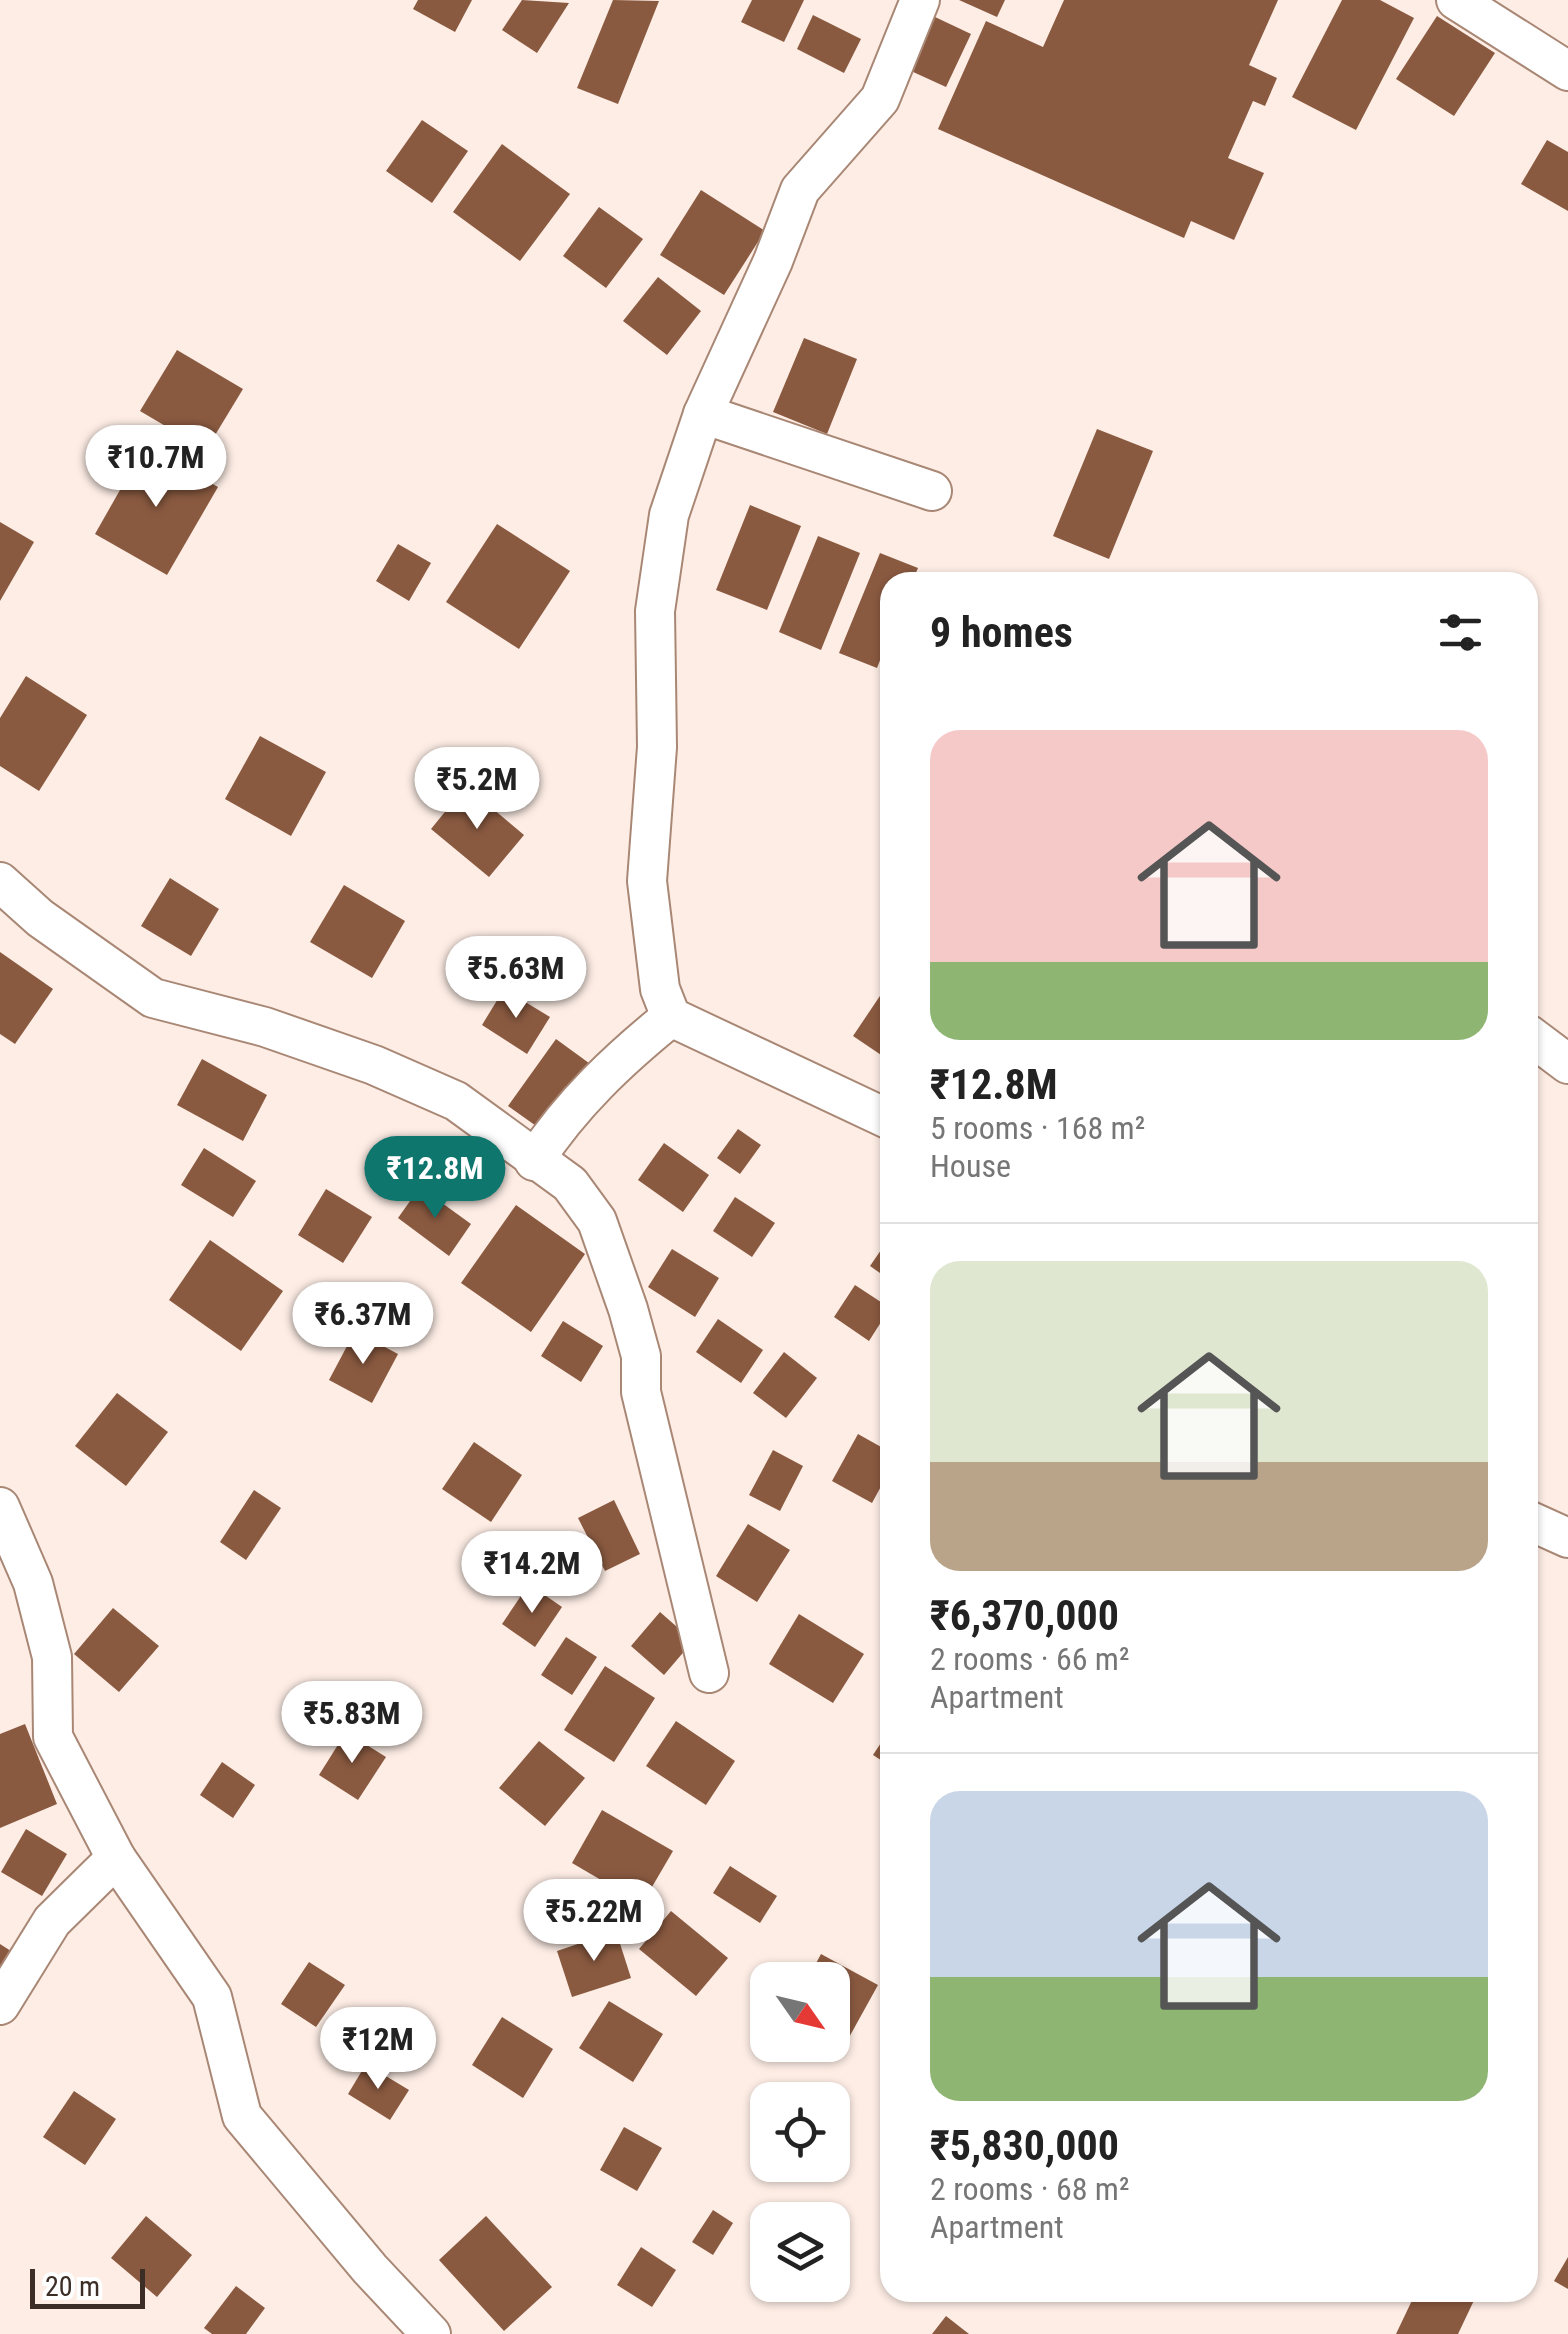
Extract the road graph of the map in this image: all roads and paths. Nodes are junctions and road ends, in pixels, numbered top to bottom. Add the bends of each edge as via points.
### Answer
1 (920, 0) edge
2 (1456, 0) edge
3 (1568, 70) edge
4 (703, 414) junction
5 (932, 491) dead end
6 (0, 882) edge
7 (671, 1017) junction
8 (1538, 1042) edge
9 (1568, 1064) edge
10 (880, 1115) edge
11 (534, 1161) junction
12 (0, 1507) edge
13 (1538, 1524) edge
14 (1568, 1538) edge
15 (709, 1673) dead end
16 (116, 1858) junction
17 (0, 2005) edge
18 (431, 2334) edge

1 - 4 street via 880,98 800,190
2 - 3 street
4 - 5 street
4 - 7 street via 670,515 655,611 657,747 647,881 660,990
6 - 11 street via 153,998 374,1064 456,1102
7 - 10 street
7 - 11 street via 610,1067 558,1123
8 - 9 street
11 - 15 street via 570,1184 596,1221 628,1309 676,1550
12 - 16 street via 33,1583 52,1656 53,1736
13 - 14 street
16 - 17 street via 52,1921
16 - 18 street via 212,1997 242,2116

